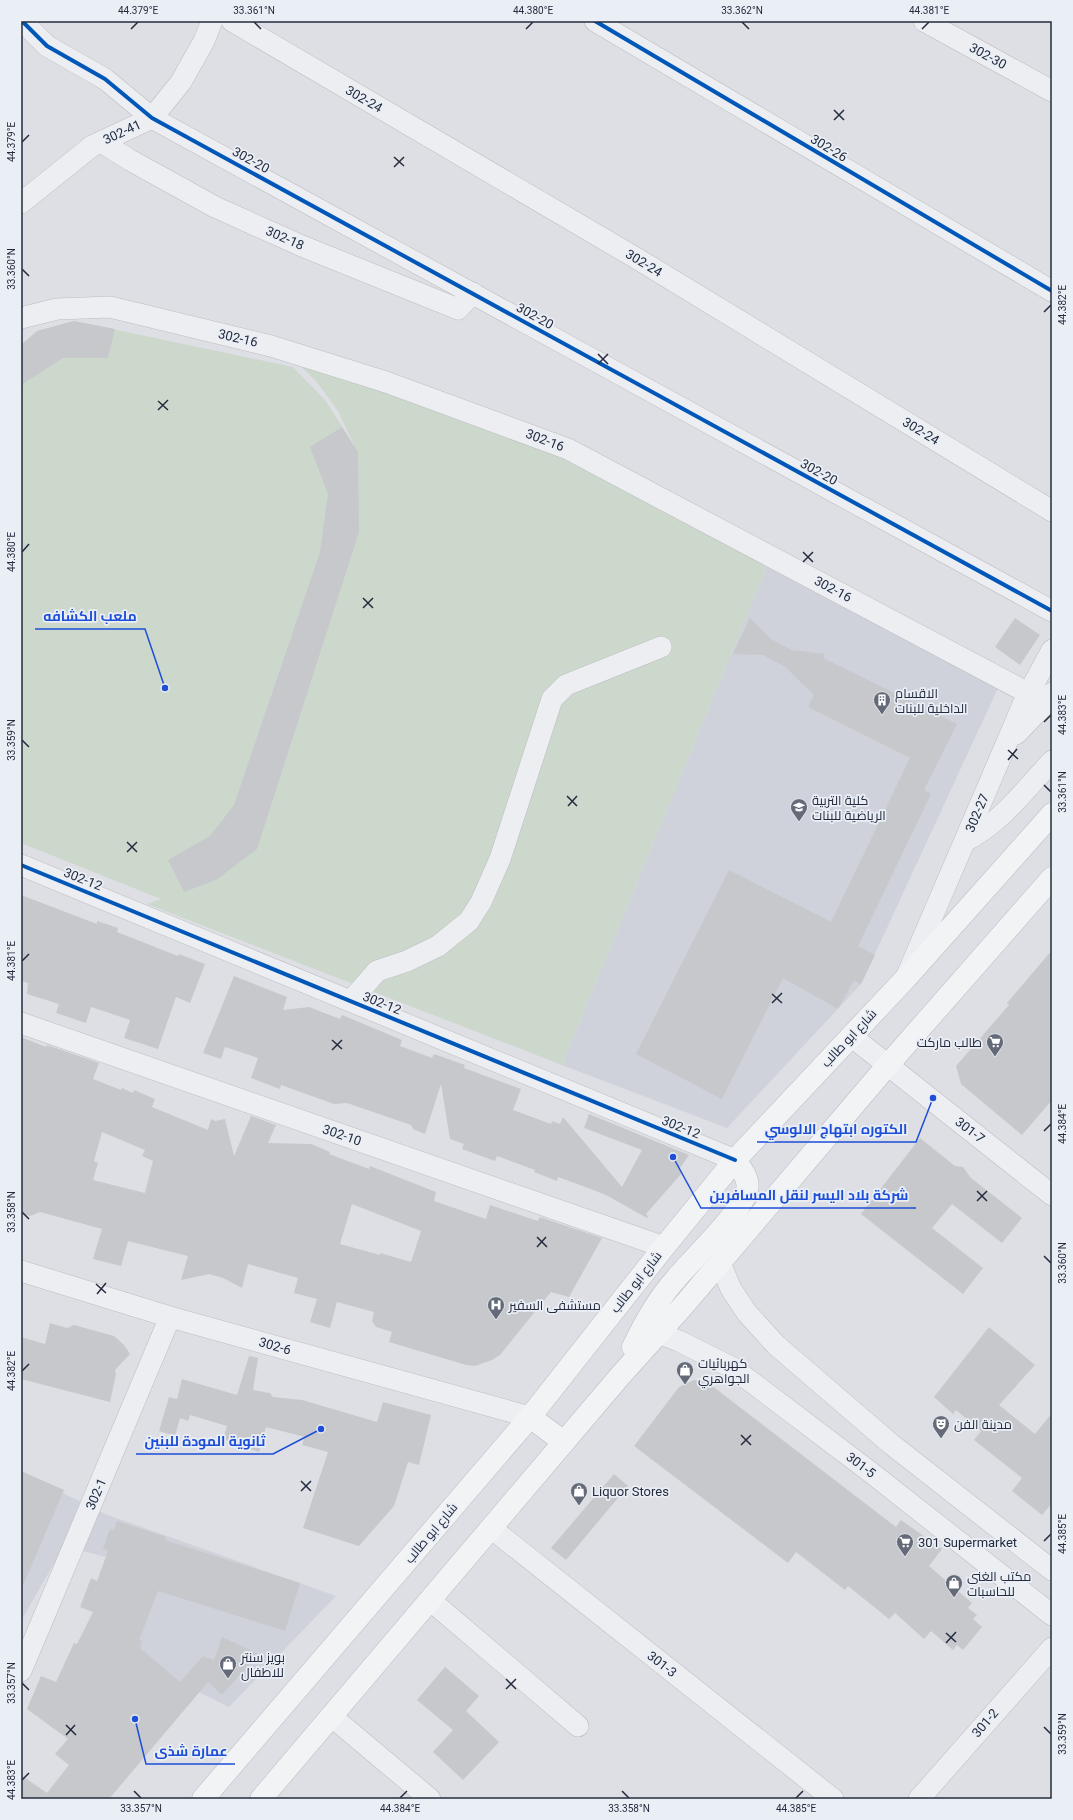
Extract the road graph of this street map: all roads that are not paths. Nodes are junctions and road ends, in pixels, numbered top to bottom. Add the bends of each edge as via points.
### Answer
1 (22, 21) edge
2 (212, 21) edge
3 (232, 21) edge
4 (595, 21) edge
5 (924, 21) edge
6 (1052, 91) edge
7 (152, 118) junction
8 (101, 142) junction
9 (21, 203) edge
10 (1052, 291) edge
11 (473, 293) junction
12 (21, 318) edge
13 (1052, 511) edge
14 (1052, 611) edge
15 (661, 647) dead end
16 (1052, 650) edge
17 (1028, 693) junction
18 (1052, 693) edge
19 (1003, 750) junction
20 (1052, 760) edge
21 (1052, 814) edge
22 (965, 841) junction
23 (21, 865) edge
24 (1052, 878) edge
25 (906, 978) junction
26 (351, 1001) junction
27 (21, 1023) edge
28 (851, 1036) junction
29 (887, 1066) junction
30 (735, 1160) junction
31 (1052, 1195) edge
32 (664, 1247) junction
33 (720, 1263) junction
34 (21, 1271) edge
35 (170, 1316) junction
36 (658, 1334) junction
37 (620, 1376) junction
38 (530, 1417) junction
39 (564, 1442) junction
40 (891, 1444) junction
41 (869, 1471) junction
42 (491, 1528) junction
43 (1052, 1570) edge
44 (430, 1600) junction
45 (1052, 1615) edge
46 (1052, 1648) edge
47 (21, 1670) edge
48 (332, 1716) junction
49 (578, 1726) dead end
50 (203, 1799) edge
51 (261, 1799) edge
52 (430, 1799) edge
53 (833, 1799) edge
54 (918, 1799) edge

1 - 7 street, 302-20 via 47,46 105,79
2 - 7 street, 302-41 via 181,82
3 - 13 street, 302-24 via 636,258
4 - 10 street, 302-26
5 - 6 street, 302-30
7 - 8 street, 302-41
7 - 11 street, 302-20
8 - 9 street, 302-41 via 92,146
8 - 11 street, 302-18 via 215,207 309,249 458,309
11 - 14 street, 302-20
12 - 17 street, 302-16 via 57,309 110,307 271,346 386,382 503,424 568,449
15 - 26 street via 566,685 552,698 500,859 481,902 469,921 438,946 407,961 377,971
16 - 17 street, 302-27
17 - 19 street, 302-27
18 - 19 street
19 - 22 street, 302-27
20 - 22 street via 1002,816
21 - 25 main road, شارع ابو طالب
22 - 25 street, 302-27
23 - 26 street, 302-12
24 - 29 main road
25 - 28 main road, شارع ابو طالب
26 - 30 street, 302-12
27 - 32 street, 302-10
28 - 29 street, 301-7
28 - 30 main road, شارع ابو طالب
29 - 31 street, 301-7
29 - 33 main road
30 - 32 main road, شارع ابو طالب
30 - 37 main road via 746,1179 748,1189 743,1200 660,1301 637,1339
32 - 38 main road, شارع ابو طالب
33 - 36 main road
33 - 40 street via 731,1289 747,1313 776,1345
34 - 35 street, 302-6
35 - 38 street, 302-6
35 - 47 street, 302-1
36 - 37 main road
36 - 41 street, 301-5 via 679,1341 733,1368
37 - 39 main road
38 - 39 main road
38 - 50 main road, شارع ابو طالب
39 - 42 main road
40 - 41 street
40 - 43 street
41 - 45 street, 301-5
42 - 44 main road
42 - 53 street, 301-3
44 - 48 main road
44 - 49 street
46 - 54 street, 301-2
48 - 51 main road
48 - 52 street

